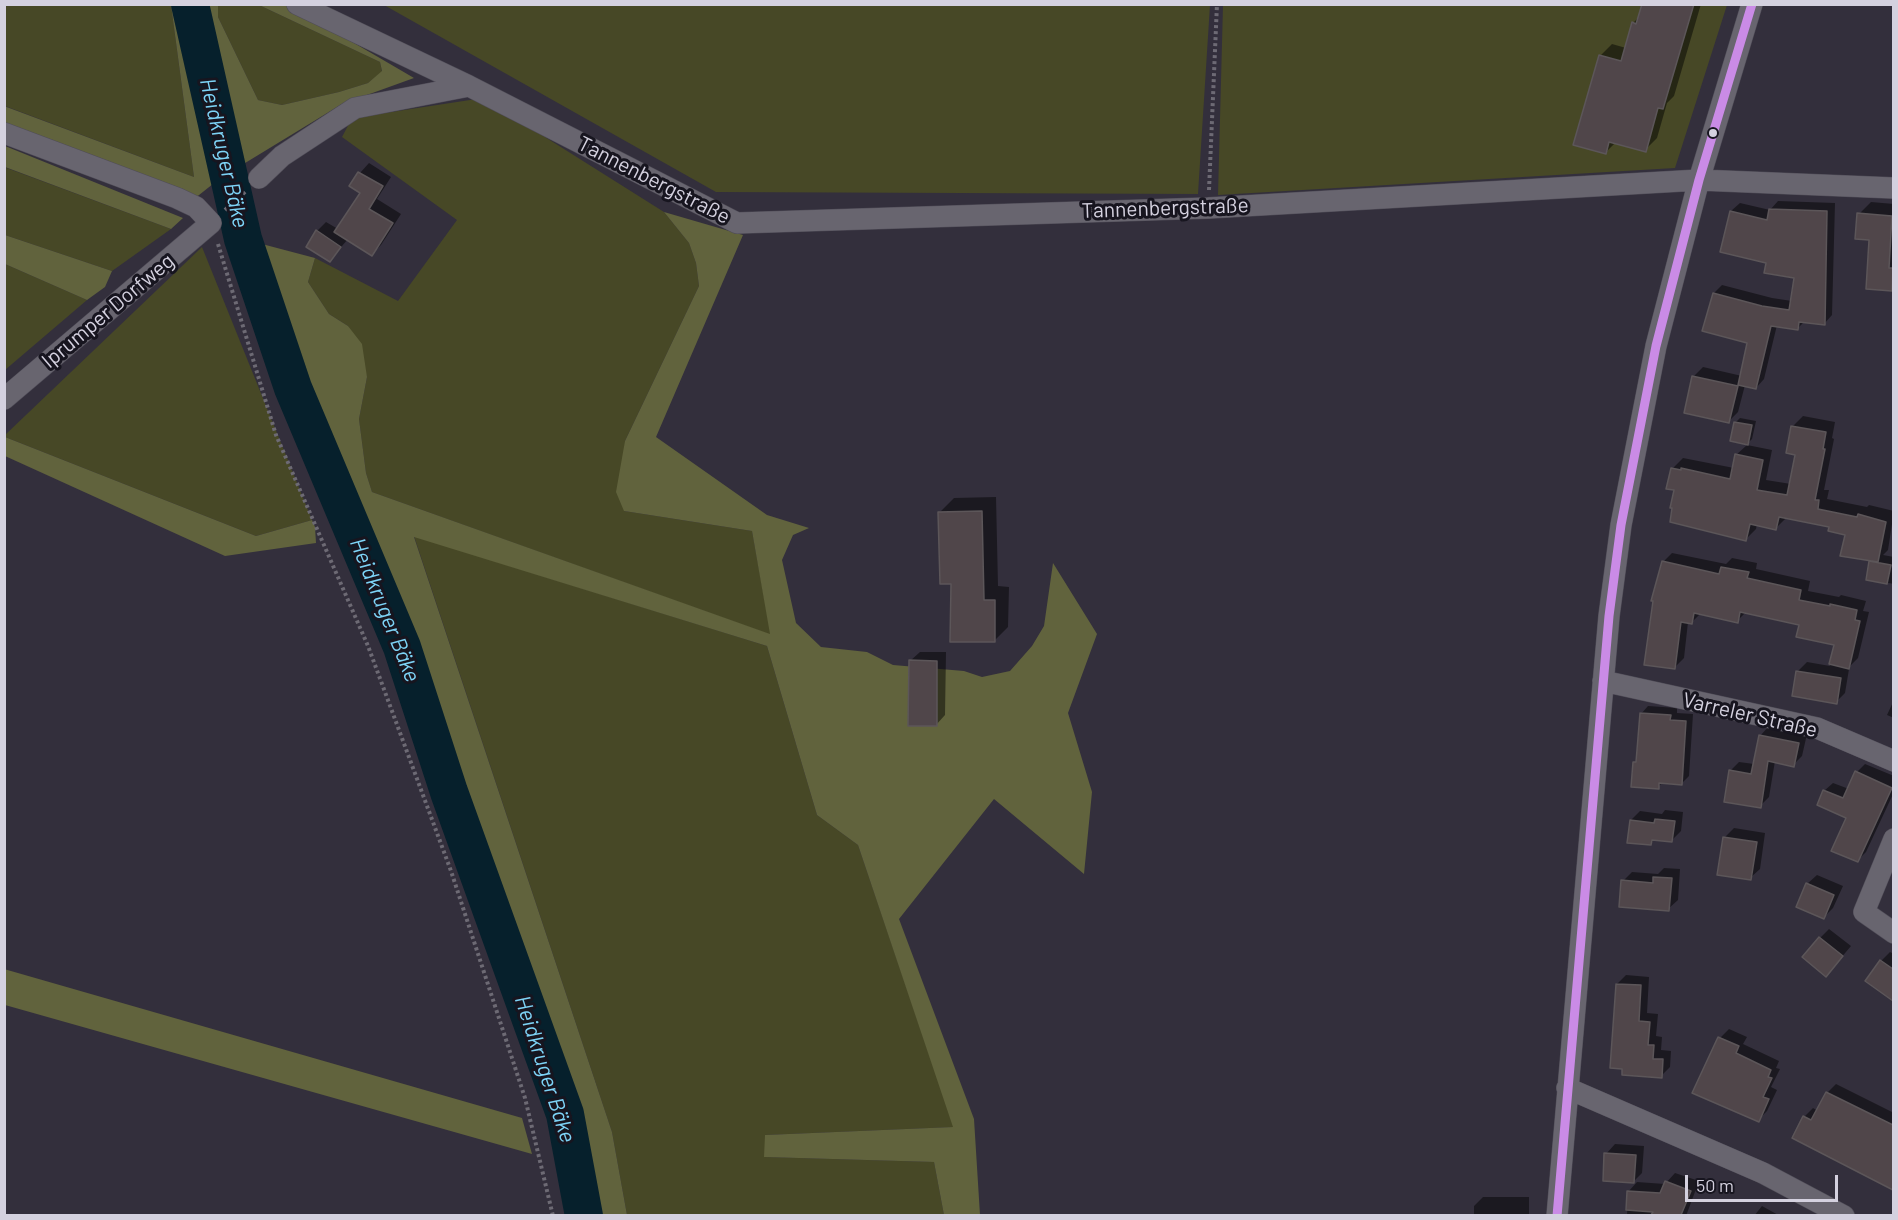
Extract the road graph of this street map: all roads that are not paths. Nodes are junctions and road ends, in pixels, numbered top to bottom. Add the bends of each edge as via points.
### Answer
1 (297, 4) edge
2 (1752, 4) edge
3 (469, 86) junction
4 (4, 133) edge
5 (259, 177) road end
6 (1699, 180) junction
7 (1893, 188) edge
8 (4, 399) edge
9 (1603, 681) junction
10 (1893, 761) edge
11 (1893, 839) edge
12 (1893, 933) edge
13 (1568, 1088) junction
14 (1557, 1215) edge
15 (1844, 1215) edge

1 - 3 street, Tannenbergstraße
2 - 6 street
3 - 5 street via 355,108 282,156
3 - 6 street, Tannenbergstraße via 736,223 1208,208
4 - 8 street, Iprumper Dorfweg via 177,198 216,219
6 - 7 street, Tannenbergstraße
6 - 9 street via 1656,346 1623,513
9 - 10 street, Varreler Straße via 1817,728
9 - 13 street
11 - 12 street via 1864,912
13 - 14 street
13 - 15 street via 1763,1173

